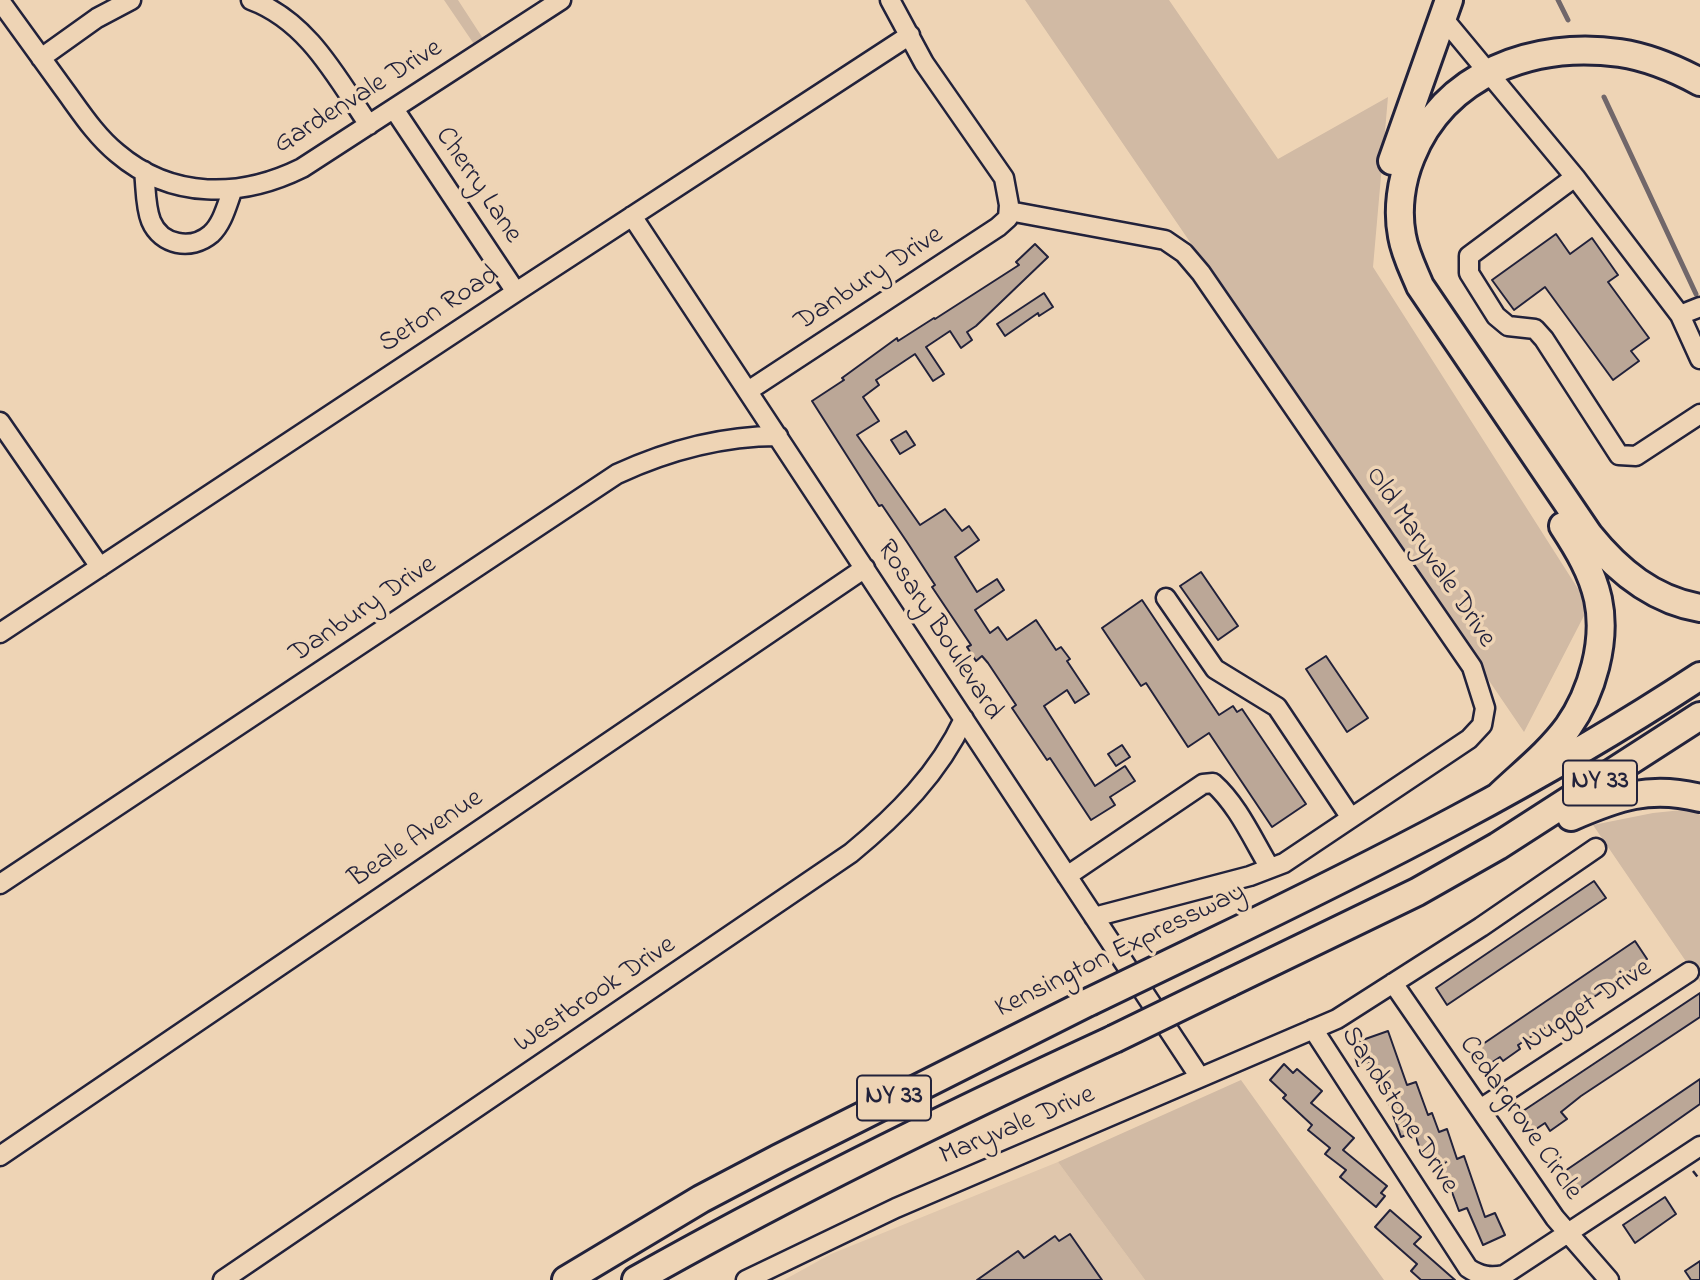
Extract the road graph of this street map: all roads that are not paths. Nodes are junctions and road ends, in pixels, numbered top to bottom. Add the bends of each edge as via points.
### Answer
1 (131, 0) edge
2 (251, 0) edge
3 (561, 0) edge
4 (890, 0) edge
5 (0, 1) edge
6 (1446, 9) edge
7 (910, 35) junction
8 (41, 58) junction
9 (1488, 72) junction
10 (1700, 82) edge
11 (394, 109) junction
12 (369, 125) junction
13 (144, 171) junction
14 (1575, 177) junction
15 (233, 189) junction
16 (1009, 208) junction
17 (632, 216) junction
18 (516, 292) junction
19 (1700, 307) edge
20 (1680, 315) junction
21 (1700, 359) edge
22 (748, 391) junction
23 (1700, 414) edge
24 (0, 422) edge
25 (778, 436) junction
26 (100, 567) junction
27 (864, 568) junction
28 (1166, 598) dead end
29 (1700, 608) edge
30 (0, 633) edge
31 (1700, 676) edge
32 (1700, 716) edge
33 (964, 719) junction
34 (1499, 796) junction
35 (1700, 798) edge
36 (1351, 818) junction
37 (1498, 846) junction
38 (1596, 848) dead end
39 (1270, 869) junction
40 (1067, 876) junction
41 (0, 884) edge
42 (1094, 917) junction
43 (1689, 972) dead end
44 (1393, 984) junction
45 (1313, 1029) junction
46 (1199, 1076) junction
47 (1480, 1109) junction
48 (1700, 1146) edge
49 (0, 1156) edge
50 (1567, 1232) junction
51 (223, 1280) edge
52 (566, 1280) edge
53 (636, 1280) edge
54 (746, 1280) edge
55 (1609, 1280) edge

1 - 8 street
2 - 12 street via 301,31
3 - 11 street, Gardenvale Drive
4 - 7 street
5 - 8 street, Gardenvale Drive
6 - 9 street
6 - 34 highway via 1392,161 1386,191 1389,243 1407,289 1580,552 1590,572 1601,622 1593,677 1568,727
7 - 16 street via 924,63 1004,178
7 - 17 street, Seton Road
8 - 13 street, Gardenvale Drive via 103,140
9 - 10 highway via 1523,60 1581,51 1621,53 1657,62
9 - 14 street
9 - 29 highway via 1452,96 1418,141 1401,193 1401,235 1407,256 1420,286 1608,558 1657,595
11 - 12 street, Gardenvale Drive
11 - 18 street, Cherry Lane
12 - 15 street, Gardenvale Drive via 302,169 250,188
13 - 15 street, Gardenvale Drive via 195,188
13 - 15 street via 152,222 171,242 184,245 211,234
14 - 20 street
14 - 23 street via 1469,256 1469,273 1496,316 1508,326 1535,329 1544,339 1619,456 1636,456
16 - 22 street, Danbury Drive via 1008,218 998,227
16 - 36 street, Old Maryvale Drive via 1165,240 1184,253 1472,667 1485,708 1482,725 1469,739
17 - 18 street, Seton Road
17 - 22 street, Rosary Boulevard
18 - 26 street, Seton Road
19 - 20 street
20 - 21 street
22 - 25 street, Rosary Boulevard
24 - 26 street
25 - 27 street, Rosary Boulevard
25 - 41 street, Danbury Drive via 719,439 617,474
26 - 30 street, Seton Road
27 - 33 street, Rosary Boulevard
27 - 49 street, Beale Avenue
28 - 36 street via 1215,669 1277,707
31 - 34 highway, Kensington Expressway / NY 33
32 - 37 highway, NY 33
33 - 40 street, Rosary Boulevard
33 - 51 street, Westbrook Drive via 948,750 915,794 851,853
34 - 52 highway, Kensington Expressway / NY 33, bridge via 1306,897 768,1163
35 - 37 highway via 1653,793 1608,800
36 - 39 street, Old Maryvale Drive
37 - 53 highway, NY 33, bridge via 1417,892 784,1198
38 - 44 street, Sandstone Drive
39 - 40 street via 1213,783 1203,785
39 - 42 street, Old Maryvale Drive
40 - 42 street, Rosary Boulevard
42 - 46 street, Rosary Boulevard
43 - 47 street, Nugget Drive
44 - 45 street, Sandstone Drive
44 - 47 street, Cedargrove Circle
45 - 46 street, Maryvale Drive
45 - 50 street, Sandstone Drive via 1468,1268 1483,1276 1504,1275
46 - 54 street, Maryvale Drive via 896,1208
47 - 50 street, Cedargrove Circle
48 - 50 street, Sandstone Drive
50 - 55 street, Cedargrove Circle

